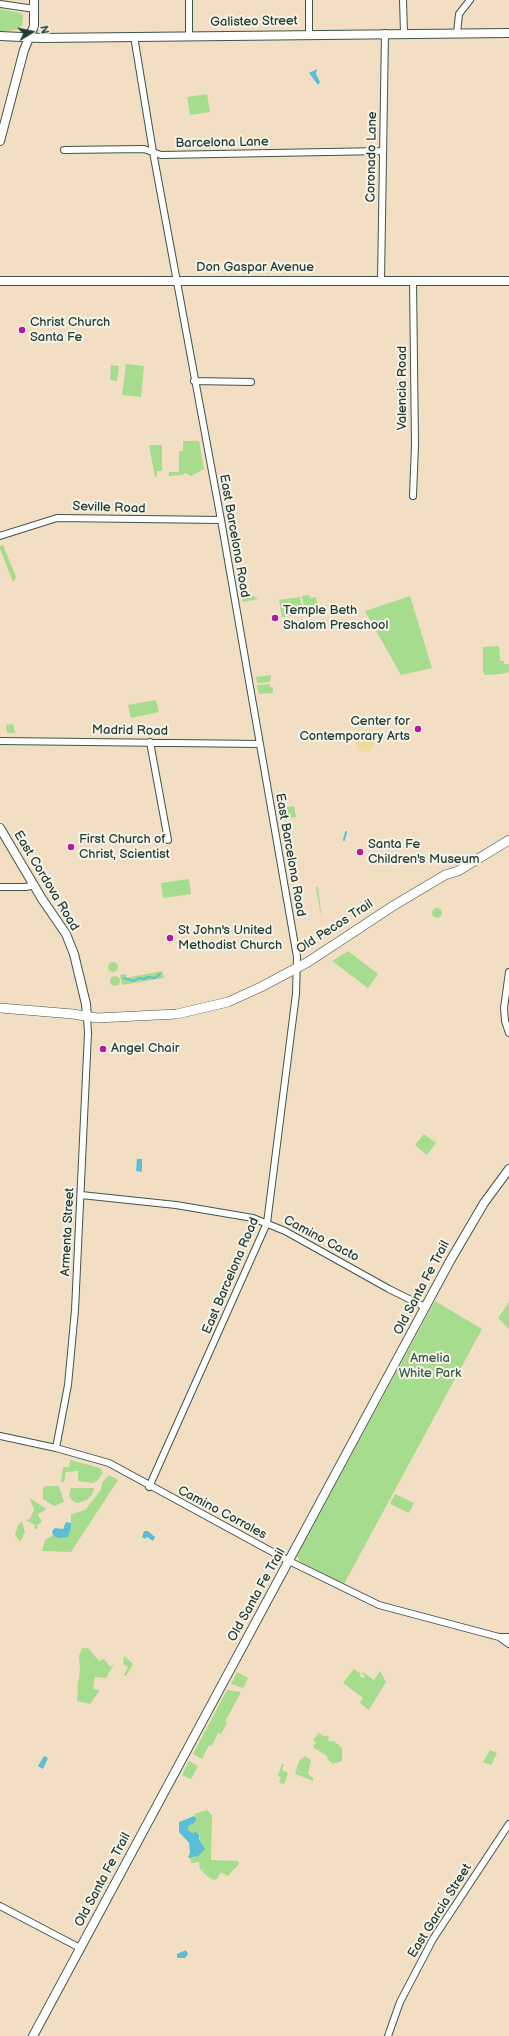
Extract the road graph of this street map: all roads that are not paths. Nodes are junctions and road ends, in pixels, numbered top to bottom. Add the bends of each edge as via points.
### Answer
1 (34, 0) edge
2 (189, 0) edge
3 (309, 0) edge
4 (403, 0) edge
5 (470, 0) edge
6 (0, 4) edge
7 (35, 9) junction
8 (457, 32) junction
9 (509, 32) edge
10 (385, 33) junction
11 (404, 33) junction
12 (309, 34) junction
13 (189, 35) junction
14 (0, 36) edge
15 (30, 36) junction
16 (134, 36) junction
17 (0, 141) edge
18 (64, 150) dead end
19 (383, 151) junction
20 (153, 152) junction
21 (177, 280) junction
22 (413, 280) junction
23 (0, 281) edge
24 (381, 281) junction
25 (509, 281) edge
26 (194, 381) junction
27 (251, 382) dead end
28 (413, 496) dead end
29 (221, 520) junction
30 (0, 536) edge
31 (0, 741) edge
32 (150, 742) junction
33 (260, 744) junction
34 (0, 828) edge
35 (168, 840) dead end
36 (509, 840) edge
37 (34, 884) junction
38 (0, 887) edge
39 (297, 967) junction
40 (509, 972) edge
41 (0, 1008) edge
42 (87, 1017) junction
43 (509, 1033) edge
44 (509, 1169) edge
45 (81, 1195) junction
46 (267, 1223) junction
47 (425, 1307) junction
48 (0, 1436) edge
49 (56, 1448) junction
50 (149, 1487) junction
51 (289, 1561) junction
52 (500, 1637) junction
53 (509, 1637) edge
54 (509, 1644) edge
55 (509, 1824) edge
56 (0, 1906) edge
57 (80, 1948) junction
58 (33, 2036) edge
59 (388, 2036) edge

1 - 7 street
2 - 13 street
3 - 12 street
4 - 11 street
5 - 8 street via 459,14
6 - 7 street
7 - 15 street via 34,26
8 - 9 street, Galisteo Street
8 - 11 street, Galisteo Street
10 - 11 street, Galisteo Street
10 - 12 street, Galisteo Street
10 - 19 street, Coronado Lane
12 - 13 street, Galisteo Street
13 - 16 street, Galisteo Street
14 - 15 street, Galisteo Street
15 - 16 street, Galisteo Street
15 - 17 street
16 - 20 street, East Barcelona Road
18 - 20 street, Barcelona Lane via 144,149
19 - 20 street, Barcelona Lane via 161,155
19 - 24 street, Coronado Lane
20 - 21 street, East Barcelona Road
21 - 23 street, Don Gaspar Avenue
21 - 24 street, Don Gaspar Avenue
21 - 26 street, East Barcelona Road
22 - 24 street, Don Gaspar Avenue
22 - 25 street, Don Gaspar Avenue
22 - 28 street, Valencia Road
26 - 27 street
26 - 29 street, East Barcelona Road
29 - 30 street, Seville Road via 54,519
29 - 33 street, East Barcelona Road
31 - 32 street, Madrid Road
32 - 33 street, Madrid Road
32 - 35 street
33 - 39 street, East Barcelona Road
34 - 37 street, East Cordova Road
36 - 39 main road, Old Pecos Trail via 393,906
37 - 38 street via 26,887
37 - 42 street, East Cordova Road via 68,939
39 - 42 main road, Old Pecos Trail via 228,1002 165,1015
39 - 46 street, East Barcelona Road via 296,994
40 - 43 street via 504,1008
41 - 42 main road, Old Pecos Trail
42 - 45 street, Armenta Street
44 - 47 street, Old Santa Fe Trail via 469,1229
45 - 46 street, Camino Cacto via 176,1205 253,1218
45 - 49 street, Armenta Street via 70,1359
46 - 47 street, Camino Cacto
46 - 50 street, East Barcelona Road
47 - 51 street, Old Santa Fe Trail
48 - 49 street, Camino Corrales
49 - 50 street, Camino Corrales via 109,1463
50 - 51 street, Camino Corrales
51 - 52 street, Camino Corrales via 379,1606
51 - 57 street, Old Santa Fe Trail
52 - 53 street, Camino Corrales
52 - 54 street, Camino Corrales
55 - 59 street, East Garcia Street via 433,1939 400,2002
56 - 57 street
57 - 58 street, Old Santa Fe Trail

